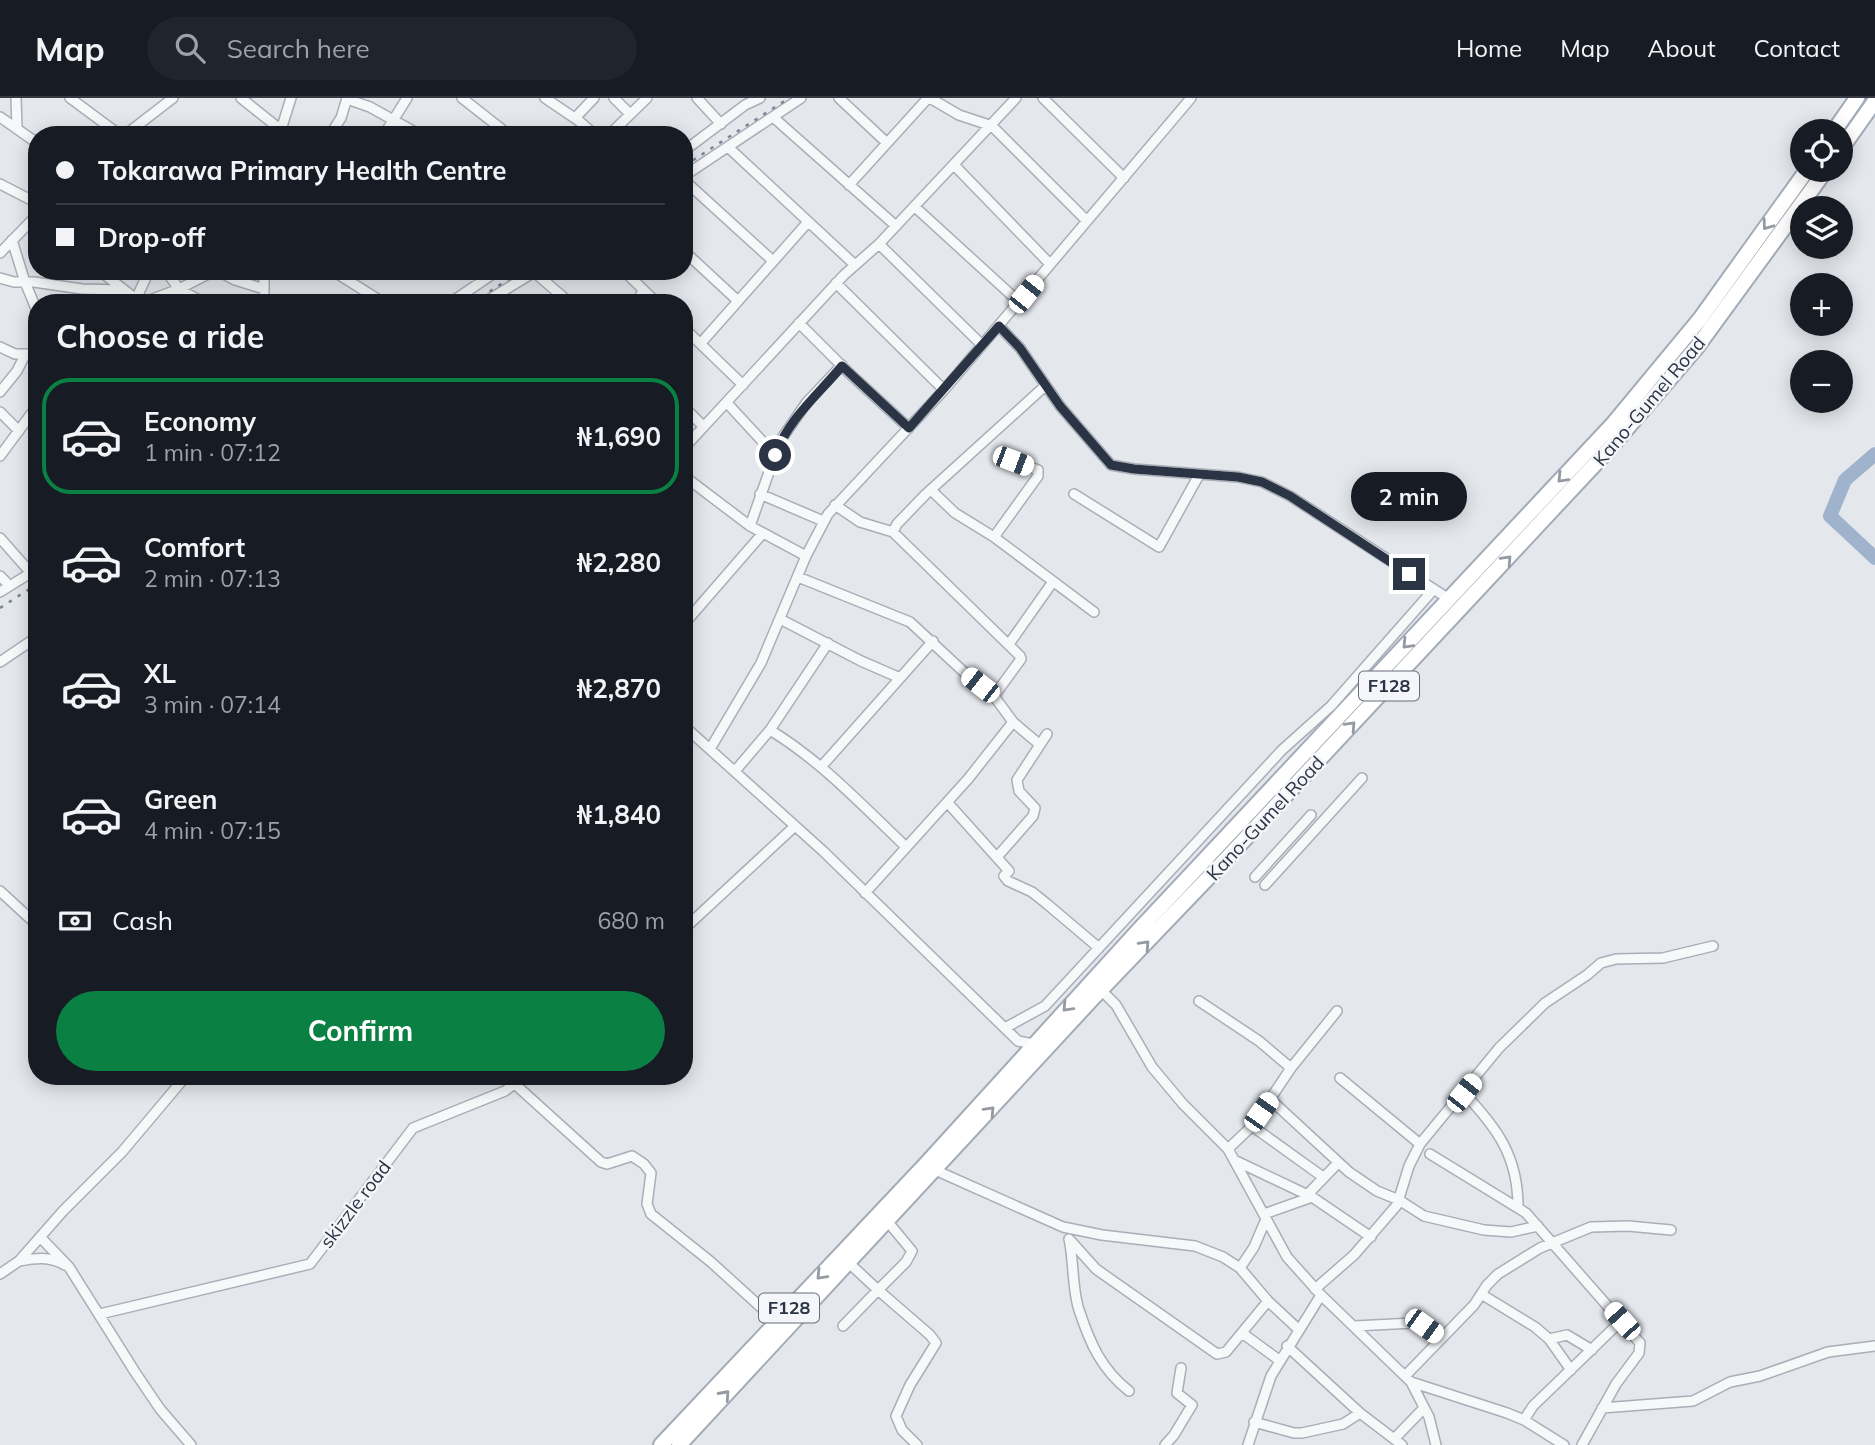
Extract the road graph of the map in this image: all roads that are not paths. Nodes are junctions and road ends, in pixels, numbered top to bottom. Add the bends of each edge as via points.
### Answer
1 (70, 98) edge
2 (173, 98) edge
3 (241, 98) edge
4 (291, 98) edge
5 (407, 98) edge
6 (462, 98) edge
7 (545, 98) edge
8 (594, 98) edge
9 (614, 98) edge
10 (647, 98) edge
11 (697, 98) edge
12 (760, 98) edge
13 (801, 98) edge
14 (839, 98) edge
15 (929, 98) edge
16 (1016, 98) edge
17 (1043, 98) edge
18 (1191, 98) edge
19 (1857, 98) edge
20 (347, 99) edge
21 (15, 101) edge
22 (1875, 101) edge
23 (630, 114) junction
24 (0, 117) edge
25 (773, 117) junction
26 (575, 118) junction
27 (394, 119) junction
28 (1843, 119) edge
29 (721, 124) junction
30 (108, 126) edge
31 (137, 126) edge
32 (274, 126) edge
33 (284, 126) edge
34 (336, 126) edge
35 (390, 126) edge
36 (405, 126) edge
37 (498, 126) edge
38 (584, 126) edge
39 (618, 126) edge
40 (992, 127) junction
41 (17, 128) junction
42 (1853, 132) edge
43 (28, 136) edge
44 (887, 143) junction
45 (693, 144) edge
46 (729, 148) junction
47 (955, 166) junction
48 (693, 172) edge
49 (1124, 178) junction
50 (1798, 182) edge
51 (1817, 182) edge
52 (0, 184) edge
53 (849, 184) junction
54 (693, 186) edge
55 (28, 198) edge
56 (915, 206) junction
57 (1087, 221) junction
58 (808, 222) junction
59 (28, 225) edge
60 (896, 226) junction
61 (12, 240) junction
62 (879, 244) junction
63 (0, 253) edge
64 (693, 259) edge
65 (773, 261) junction
66 (1050, 264) junction
67 (856, 265) junction
68 (0, 278) edge
69 (111, 280) edge
70 (172, 280) edge
71 (198, 280) edge
72 (235, 280) edge
73 (264, 280) edge
74 (348, 280) edge
75 (522, 280) edge
76 (544, 280) edge
77 (633, 280) edge
78 (482, 281) edge
79 (25, 282) junction
80 (836, 283) junction
81 (179, 289) junction
82 (264, 289) junction
83 (124, 290) junction
84 (643, 290) junction
85 (30, 294) edge
86 (130, 294) edge
87 (163, 294) edge
88 (188, 294) edge
89 (264, 294) edge
90 (372, 294) edge
91 (463, 294) edge
92 (499, 294) edge
93 (560, 294) edge
94 (641, 294) edge
95 (647, 294) edge
96 (737, 301) junction
97 (1019, 302) junction
98 (799, 323) junction
99 (999, 326) junction
100 (693, 336) edge
101 (1684, 339) junction
102 (701, 343) junction
103 (982, 345) junction
104 (1697, 347) junction
105 (0, 348) edge
106 (25, 355) junction
107 (28, 355) edge
108 (842, 366) junction
109 (743, 385) junction
110 (1045, 386) junction
111 (944, 390) junction
112 (0, 393) edge
113 (727, 403) junction
114 (0, 412) edge
115 (693, 416) edge
116 (28, 418) edge
117 (703, 426) junction
118 (909, 428) junction
119 (19, 430) junction
120 (693, 438) edge
121 (775, 455) junction
122 (0, 456) edge
123 (1013, 461) dead end
124 (1199, 475) junction
125 (693, 483) edge
126 (931, 490) junction
127 (760, 494) junction
128 (1074, 494) dead end
129 (835, 505) junction
130 (823, 522) junction
131 (750, 526) junction
132 (893, 532) junction
133 (763, 533) junction
134 (995, 537) junction
135 (0, 538) edge
136 (806, 556) junction
137 (28, 565) edge
138 (28, 573) edge
139 (798, 577) junction
140 (5, 581) edge
141 (1052, 583) junction
142 (1434, 589) junction
143 (0, 592) edge
144 (1449, 599) junction
145 (1094, 612) dead end
146 (693, 614) edge
147 (780, 619) junction
148 (933, 641) junction
149 (28, 643) edge
150 (828, 643) junction
151 (1009, 644) junction
152 (0, 662) edge
153 (900, 678) junction
154 (994, 696) junction
155 (1013, 722) junction
156 (770, 730) junction
157 (693, 734) edge
158 (1047, 734) dead end
159 (1039, 744) junction
160 (710, 749) junction
161 (821, 767) junction
162 (735, 771) junction
163 (1362, 778) dead end
164 (1272, 799) junction
165 (947, 802) junction
166 (1311, 815) dead end
167 (794, 826) junction
168 (905, 846) junction
169 (997, 857) junction
170 (1255, 877) dead end
171 (1265, 885) dead end
172 (0, 891) edge
173 (864, 893) junction
174 (28, 917) edge
175 (693, 921) edge
176 (1713, 946) dead end
177 (1099, 948) junction
178 (1102, 991) junction
179 (1199, 1001) dead end
180 (1337, 1011) dead end
181 (1005, 1028) junction
182 (1033, 1044) junction
183 (1292, 1068) junction
184 (1340, 1078) dead end
185 (178, 1085) edge
186 (514, 1085) edge
187 (517, 1085) edge
188 (1464, 1093) junction
189 (1270, 1099) junction
190 (1252, 1126) junction
191 (1420, 1144) junction
192 (1228, 1149) junction
193 (1430, 1154) dead end
194 (1234, 1160) junction
195 (1338, 1163) junction
196 (935, 1170) junction
197 (1323, 1177) junction
198 (1310, 1196) junction
199 (1399, 1200) junction
200 (1518, 1208) junction
201 (1265, 1217) junction
202 (888, 1222) junction
203 (1538, 1226) junction
204 (1063, 1227) junction
205 (1671, 1230) dead end
206 (867, 1235) junction
207 (1371, 1237) junction
208 (41, 1238) junction
209 (1070, 1240) junction
210 (1550, 1243) junction
211 (19, 1261) junction
212 (849, 1263) junction
213 (69, 1267) junction
214 (1241, 1268) junction
215 (0, 1274) edge
216 (878, 1290) junction
217 (1318, 1292) junction
218 (1481, 1294) junction
219 (1268, 1301) junction
220 (100, 1314) junction
221 (777, 1321) junction
222 (1622, 1321) junction
223 (843, 1326) dead end
224 (1355, 1326) junction
225 (1298, 1329) junction
226 (1242, 1334) junction
227 (1441, 1339) junction
228 (1549, 1339) junction
229 (1287, 1346) junction
230 (1875, 1346) edge
231 (1592, 1350) junction
232 (1279, 1360) junction
233 (1181, 1368) dead end
234 (1571, 1370) junction
235 (1408, 1379) junction
236 (1129, 1391) dead end
237 (1424, 1408) junction
238 (1602, 1408) junction
239 (1360, 1413) junction
240 (1524, 1420) junction
241 (1254, 1422) junction
242 (1398, 1442) edge
243 (191, 1445) edge
244 (661, 1445) edge
245 (679, 1445) edge
246 (918, 1445) edge
247 (1165, 1445) edge
248 (1248, 1445) edge
249 (1437, 1445) edge
250 (1564, 1445) edge
251 (1582, 1445) edge

1 - 30 street
2 - 31 street
3 - 32 street
4 - 33 street
5 - 27 street
6 - 37 street
7 - 26 street
8 - 26 street
9 - 23 street
10 - 23 street
11 - 29 street
12 - 29 street
13 - 25 street
14 - 44 street
15 - 40 street
15 - 44 street
16 - 40 street
17 - 49 street
18 - 49 street
19 - 28 main road
20 - 27 street
20 - 34 street
21 - 24 street
21 - 41 street
22 - 42 main road
23 - 39 street
24 - 41 street
25 - 46 street
25 - 53 street
26 - 38 street
27 - 35 street
27 - 36 street
29 - 45 street
40 - 47 street
40 - 57 street
41 - 43 street
44 - 53 street
46 - 48 street
46 - 58 street
47 - 56 street
47 - 66 street
49 - 57 street
50 -> 101 main road, Kano-Gumel Road / F128
51 - 104 main road, Kano-Gumel Road / F128
52 - 55 street
53 - 60 street
54 - 65 street
56 - 60 street
56 - 97 street
57 - 66 street
58 - 65 street
58 - 67 street
59 - 61 street
60 - 62 street
61 - 63 street
61 - 79 street
62 - 67 street
62 - 103 street
64 - 96 street
65 - 96 street
66 - 97 street
67 - 80 street
68 - 79 street
69 - 83 street
70 - 81 street
71 - 81 street
72 - 82 street
73 - 82 street
74 - 90 street
75 - 92 street
76 - 93 street
77 - 84 street
78 - 91 street
79 - 83 street
79 - 85 street
80 - 98 street
80 - 111 street
81 - 87 street
81 - 88 street
82 - 89 street
83 - 86 street
84 - 94 street
84 - 95 street
96 - 102 street
97 - 99 street
98 - 108 street
98 - 109 street
99 - 103 street
99 - 110 street
100 - 102 street
101 - 104 main road
101 -> 144 main road, Kano-Gumel Road / F128 via 1613,424
102 - 109 street
103 - 111 street
164 -> 104 main road, Kano-Gumel Road / F128 via 1589,472
105 - 106 street
106 - 107 street
106 - 112 street
108 - 118 street
108 - 121 street via 807,402
109 - 113 street
110 - 124 street via 1111,465
110 - 126 street
111 - 118 street
113 - 117 street
113 - 121 street
114 - 119 street
115 - 117 street
116 - 119 street
117 - 120 street
118 - 129 street
119 - 122 street
121 - 127 street
123 - 134 street via 1038,470 1038,476
124 - 128 street via 1160,547
124 - 142 street via 1252,479 1277,489
125 - 131 street
126 - 132 street
126 - 134 street via 955,513
127 - 130 street
127 - 131 street
129 - 130 street
129 - 132 street via 860,522
130 - 136 street
131 - 133 street
132 - 151 street
133 - 136 street
133 - 146 street
134 - 141 street
135 - 137 street
136 - 139 street
138 - 140 street
139 - 147 street
139 - 148 street via 898,615
140 - 143 street
141 - 145 street
141 - 151 street
142 - 144 street
142 - 177 street via 1331,706 1282,750
144 -> 164 main road, Kano-Gumel Road / F128
147 - 150 street
147 - 160 street via 757,671
148 - 153 street
148 - 154 street
149 - 152 street
150 - 153 street
150 - 156 street
151 - 154 street via 1021,659
153 - 161 street
154 - 155 street
155 - 159 street
155 - 165 street
156 - 161 street
156 - 162 street
157 - 160 street
158 - 159 street
159 - 169 street via 1016,784 1035,808 1033,816
160 - 162 street
161 - 168 street
162 - 167 street
163 - 171 street
178 -> 164 main road, Kano-Gumel Road / F128
164 -> 182 main road, Kano-Gumel Road / F128
165 - 168 street
165 - 169 street
166 - 170 street
167 - 173 street
167 - 175 street
168 - 173 street
169 - 177 street via 1009,871 1004,876 1009,881 1031,892
172 - 174 street
173 - 181 street
176 - 188 street via 1662,958 1601,963 1530,1016
177 - 181 street via 1045,1006
178 - 192 street via 1116,1004 1152,1067
196 -> 178 main road, Kano-Gumel Road / F128
179 - 183 street
180 - 183 street
181 - 182 street via 1018,1041
182 - 206 main road, Kano-Gumel Road / F128
183 - 189 street
184 - 191 street
185 - 208 street
186 - 220 street, skizzle road via 414,1128 310,1264
187 - 221 street via 601,1163 632,1156 644,1164 651,1173 647,1204 651,1214
188 - 191 street
188 - 200 street via 1504,1141
189 - 190 street
189 - 195 street
190 - 192 street
190 - 197 street
191 - 199 street
192 - 194 street
193 - 200 street
194 - 198 street
194 - 201 street
195 - 197 street
195 - 199 street via 1377,1191
196 - 202 main road, Kano-Gumel Road / F128
196 - 204 street
197 - 198 street
198 - 201 street
198 - 207 street
199 - 203 street via 1424,1216 1484,1230 1511,1232
199 - 207 street
200 - 203 street
201 - 214 street
201 - 217 street via 1287,1257
202 - 206 main road, Kano-Gumel Road / F128
202 - 216 street via 912,1251
203 - 210 street
204 - 209 street
204 - 214 street via 1195,1247
205 - 210 street via 1591,1227
206 - 212 main road, Kano-Gumel Road / F128
206 -> 221 main road, Kano-Gumel Road / F128
207 - 217 street
208 - 211 street
208 - 213 street
209 - 226 street via 1096,1269 1217,1354 1226,1352
209 - 236 street via 1078,1309 1092,1349
210 - 218 street via 1498,1274
210 - 222 street
211 - 213 street via 51,1259
211 - 215 street
212 - 216 street
245 -> 212 main road, Kano-Gumel Road / F128
213 - 220 street
214 - 219 street
216 - 223 street
216 - 246 street via 936,1343 896,1416 902,1430
217 - 224 street
217 - 225 street
218 - 227 street
218 - 228 street
219 - 225 street
219 - 226 street
220 - 243 street via 147,1391
221 - 244 main road, Kano-Gumel Road / F128
222 - 231 street
222 - 238 street via 1640,1349
224 - 227 street via 1413,1324
224 - 235 street
225 - 229 street
226 - 232 street
227 - 235 street
228 - 231 street via 1567,1335
228 - 234 street
229 - 232 street
229 - 239 street
230 - 238 street via 1828,1352 1730,1382 1699,1399
231 - 234 street
232 - 241 street
233 - 247 street via 1177,1393 1192,1405
234 - 240 street
235 - 237 street
235 - 240 street
237 - 242 street
237 - 249 street
238 - 251 street
239 - 241 street via 1343,1424 1302,1433
239 - 242 street
240 - 250 street
241 - 248 street

